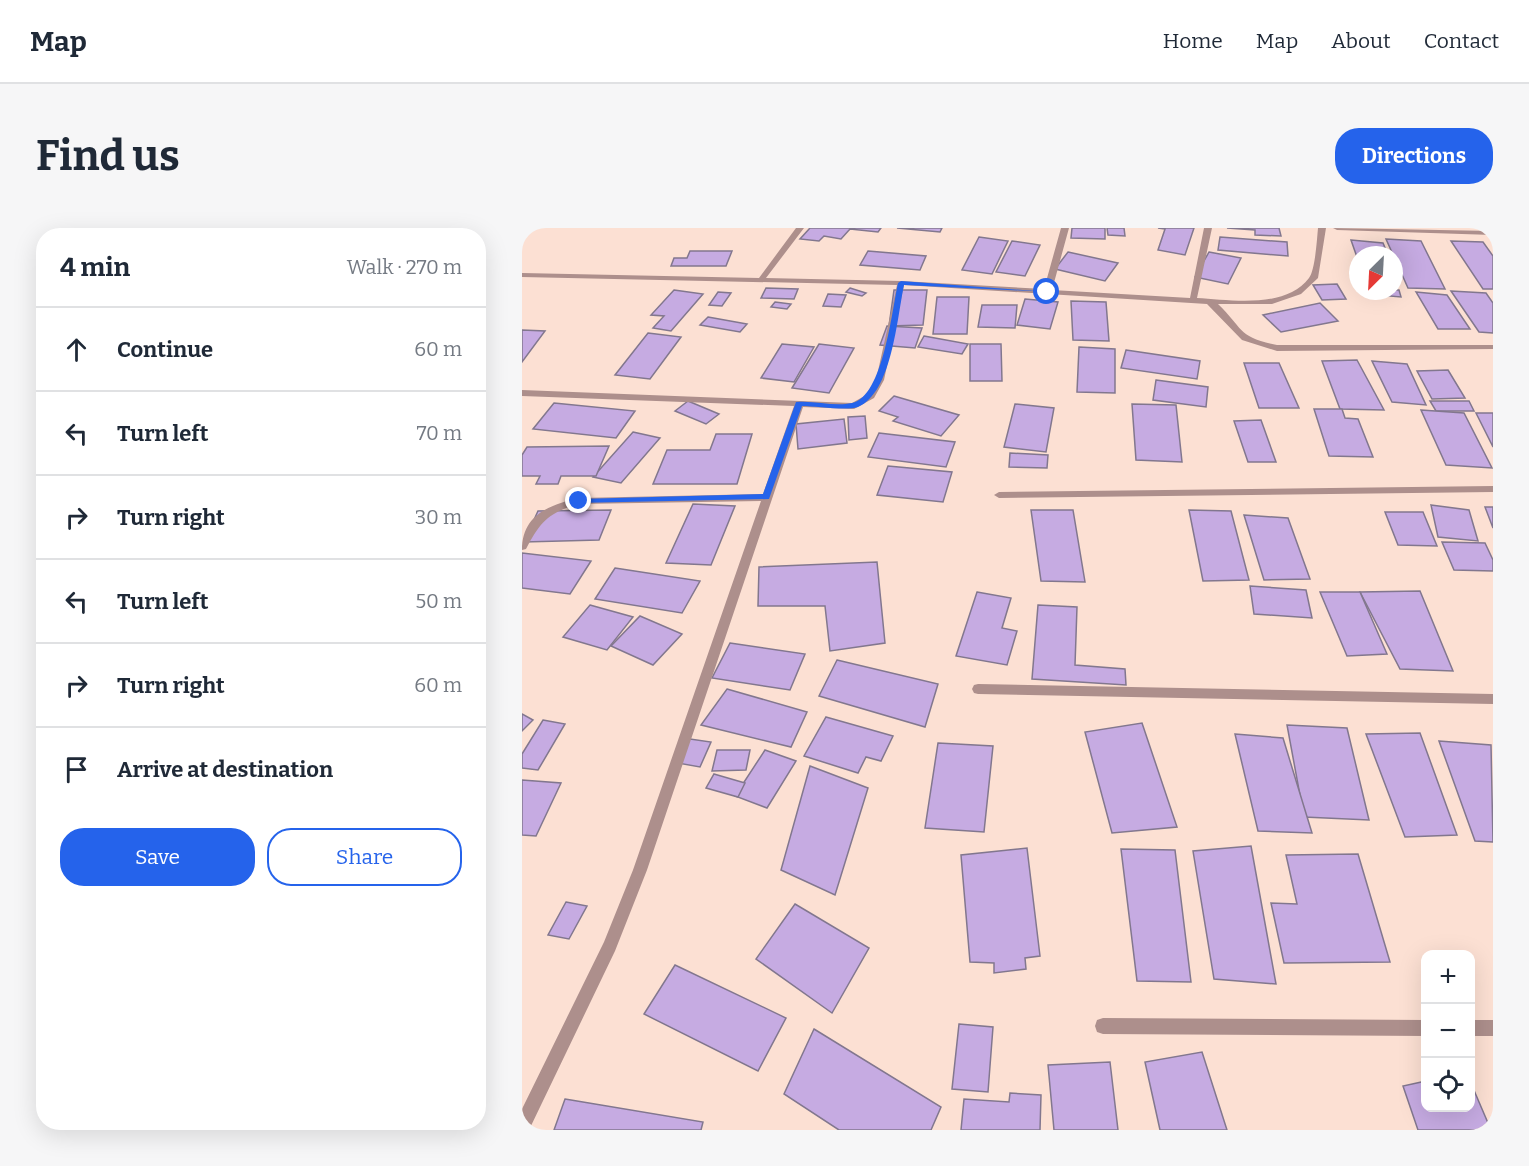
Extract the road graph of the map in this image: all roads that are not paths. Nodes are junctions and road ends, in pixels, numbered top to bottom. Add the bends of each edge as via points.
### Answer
1 (800, 228) edge
2 (1065, 228) edge
3 (1208, 228) edge
4 (1322, 228) edge
5 (1336, 228) edge
6 (1455, 230) edge
7 (1493, 233) edge
8 (522, 275) edge
9 (761, 280) junction
10 (901, 283) junction
11 (1047, 292) junction
12 (1193, 301) junction
13 (1210, 302) junction
14 (1493, 347) edge
15 (522, 393) edge
16 (799, 404) junction
17 (1493, 489) edge
18 (999, 495) dead end
19 (766, 497) junction
20 (527, 525) edge
21 (522, 546) edge
22 (978, 689) dead end
23 (1493, 699) edge
24 (1103, 1026) dead end
25 (1421, 1028) edge
26 (1475, 1028) edge
27 (1493, 1028) edge
28 (522, 1127) edge

1 - 9 street
2 - 11 street
3 - 12 street
4 - 13 street via 1314,278 1298,292 1272,302
5 - 6 street
6 - 7 street
8 - 9 street
9 - 10 street
10 - 11 street
10 - 16 street via 880,380 870,396 854,406
11 - 12 street
12 - 13 street
13 - 14 street via 1226,315 1237,332 1253,342 1277,348
15 - 16 street
16 - 19 street
17 - 18 street
19 - 20 street via 579,501 557,506
19 - 28 street via 640,870 610,946
20 - 21 street
22 - 23 street
24 - 25 street
26 - 27 street

